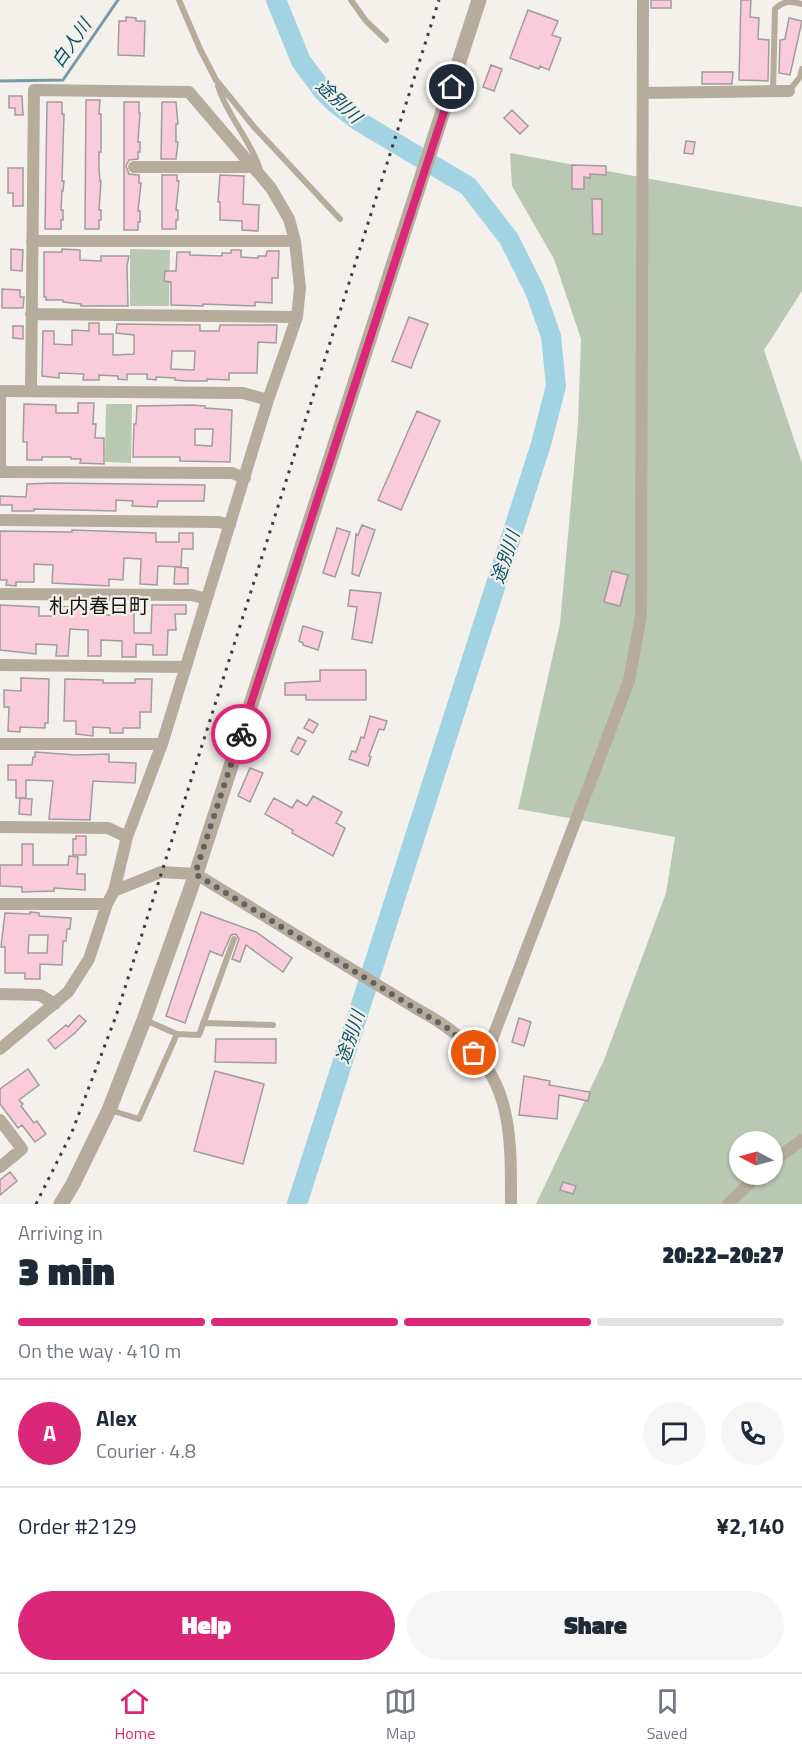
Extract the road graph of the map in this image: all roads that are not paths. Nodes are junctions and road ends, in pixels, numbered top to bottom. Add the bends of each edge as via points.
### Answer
1 (179, 0) edge
2 (351, 0) edge
3 (479, 0) edge
4 (644, 0) edge
5 (802, 4) edge
6 (386, 40) dead end
7 (802, 69) edge
8 (216, 80) junction
9 (773, 91) junction
10 (789, 91) joint
11 (643, 93) junction
12 (134, 167) dead end
13 (254, 168) junction
14 (263, 178) junction
15 (340, 219) dead end
16 (32, 241) junction
17 (296, 241) junction
18 (32, 314) junction
19 (297, 317) junction
20 (31, 391) junction
21 (2, 394) edge
22 (268, 400) junction
23 (1, 472) edge
24 (245, 478) junction
25 (0, 520) edge
26 (230, 525) junction
27 (0, 594) edge
28 (206, 599) junction
29 (0, 665) edge
30 (185, 667) junction
31 (0, 744) edge
32 (162, 744) junction
33 (0, 827) edge
34 (127, 837) junction
35 (195, 874) junction
36 (114, 891) junction
37 (0, 904) edge
38 (107, 904) junction
39 (234, 939) dead end
40 (0, 994) edge
41 (55, 1004) junction
42 (144, 1020) junction
43 (203, 1023) junction
44 (273, 1025) dead end
45 (177, 1034) junction
46 (0, 1049) edge
47 (483, 1063) junction
48 (109, 1110) junction
49 (0, 1120) edge
50 (802, 1140) edge
51 (783, 1154) edge
52 (0, 1167) edge
53 (748, 1185) edge
54 (61, 1204) edge
55 (511, 1204) edge
56 (728, 1204) edge

1 - 8 lane
2 - 6 lane
3 - 35 street
4 - 11 street
5 - 9 lane via 781,3 776,9
7 - 10 lane
8 - 14 lane via 222,99 255,153
8 - 15 lane
9 - 10 street
9 - 11 street
11 - 47 street via 641,615 629,681
12 - 13 street
13 - 14 street
13 - 16 street via 189,92 34,90
14 - 17 street via 289,219
16 - 17 street
16 - 18 street
17 - 19 street via 300,288
18 - 19 street
18 - 20 street
19 - 22 street
20 - 21 street
20 - 22 street via 243,393
21 - 23 lane
22 - 24 street
23 - 24 street via 232,474
24 - 26 street
25 - 26 street
26 - 28 street
27 - 28 street via 192,595
28 - 30 street
29 - 30 street
30 - 32 street
31 - 32 street
32 - 34 street
33 - 34 street via 108,828
34 - 36 street
35 - 36 street via 161,872
35 - 42 street
35 - 47 street via 449,1029
36 - 38 street
37 - 38 street
38 - 41 street via 89,960
39 - 43 lane
40 - 41 street via 40,995
41 - 46 street
42 - 45 lane
42 - 48 street
43 - 44 lane
43 - 45 lane via 199,1035
45 - 48 lane via 140,1119
47 - 55 street via 501,1095 508,1118
48 - 54 street
49 - 52 street via 22,1149
50 - 51 street
53 - 56 street

